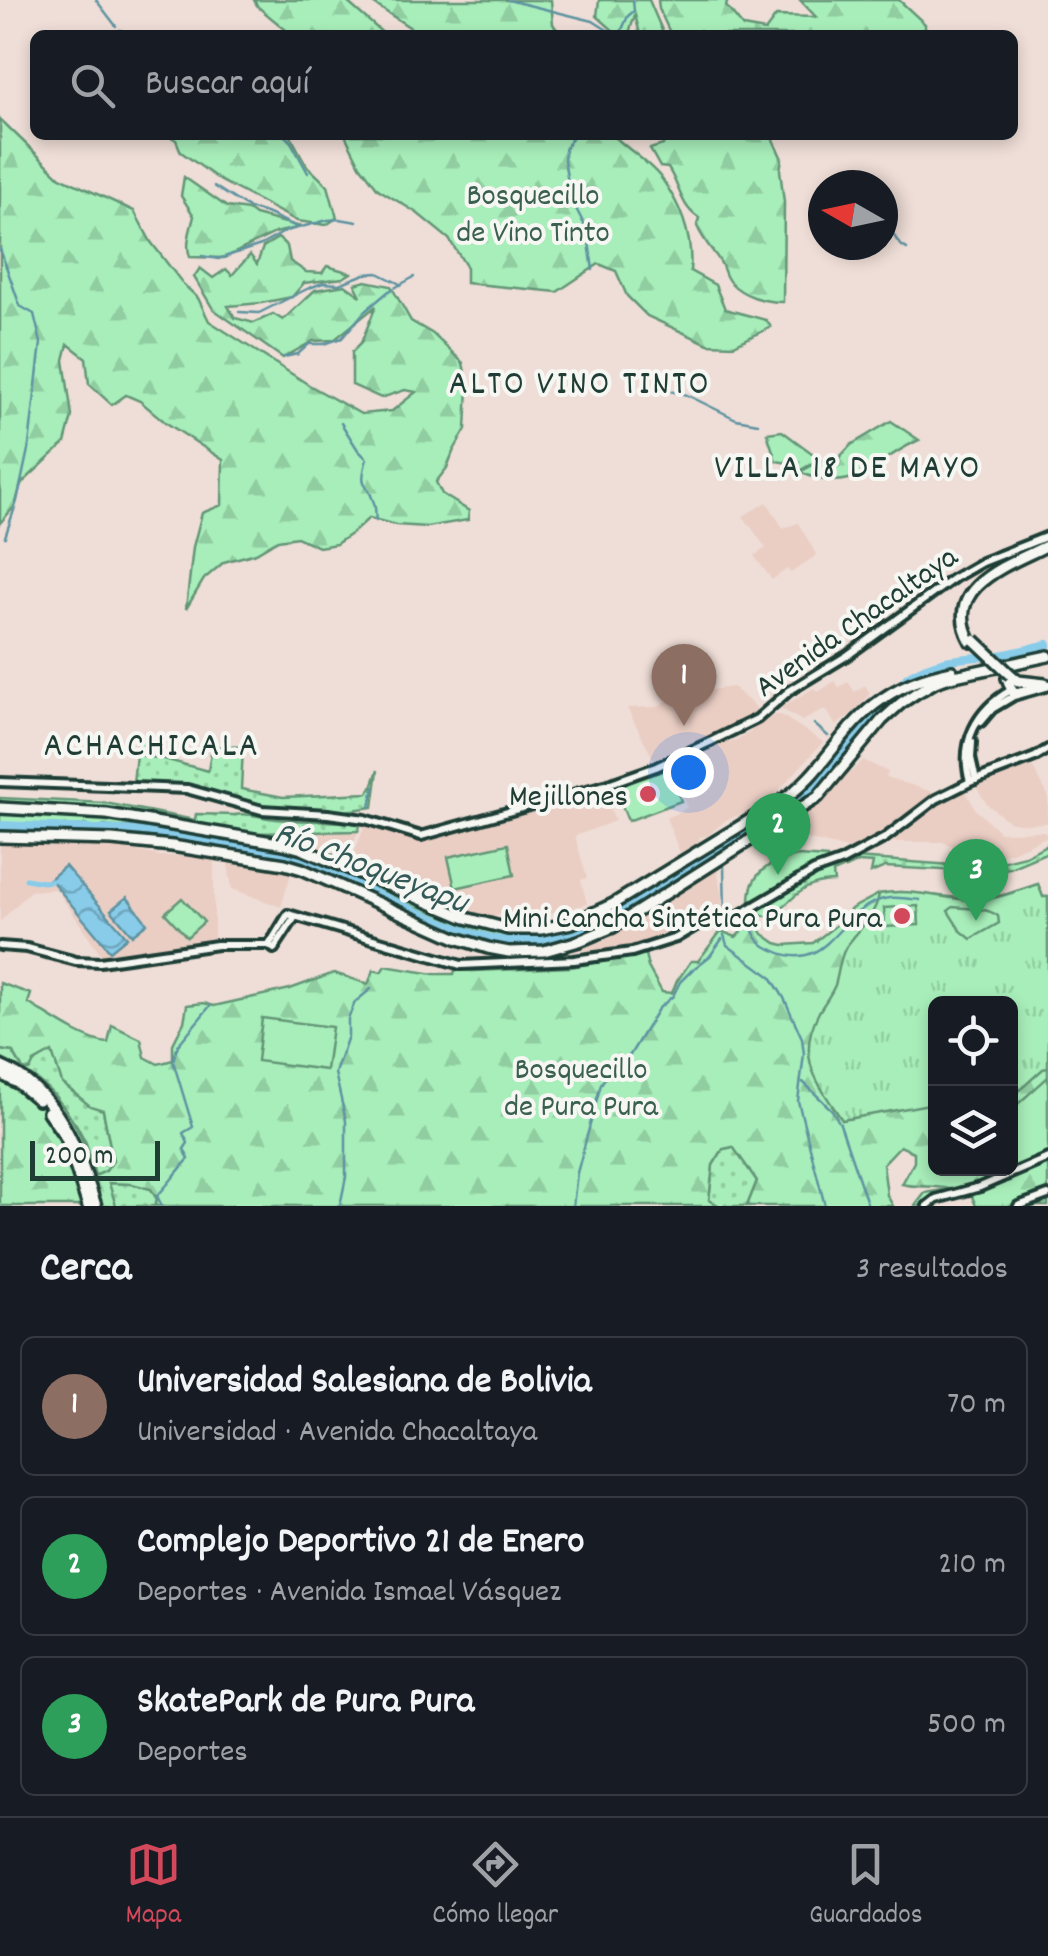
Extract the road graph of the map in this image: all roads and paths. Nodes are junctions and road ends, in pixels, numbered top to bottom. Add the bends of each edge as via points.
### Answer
1 (1047, 541) edge
2 (1048, 653) edge
3 (1048, 684) edge
4 (1014, 685) junction
5 (1048, 750) edge
6 (973, 781) junction
7 (0, 782) edge
8 (0, 808) edge
9 (0, 837) edge
10 (0, 946) edge
11 (0, 1070) edge
12 (1048, 1158) edge
13 (1048, 1195) edge
14 (88, 1206) edge
15 (96, 1206) edge
16 (927, 1206) edge
17 (1018, 1206) edge

1 - 4 highway, bridge via 979,588 970,608 973,641
1 - 7 street, Avenida Chacaltaya via 954,578 757,719 724,735 605,785 421,836 366,819 262,810 187,789
2 - 8 highway via 904,685 874,704 796,791 613,904 540,929 466,918 284,844 108,814
2 - 9 highway via 934,682 882,720 818,797 613,927 544,951 509,952 456,938 285,864 112,840
3 - 4 highway
4 - 6 street via 970,733 966,750
5 - 6 street
6 - 10 street via 885,838 729,921 701,923 632,952 462,965 292,915 271,947 217,945 106,962
11 - 14 highway via 58,1125
11 - 15 highway via 24,1079 64,1122
12 - 16 street
13 - 17 street

